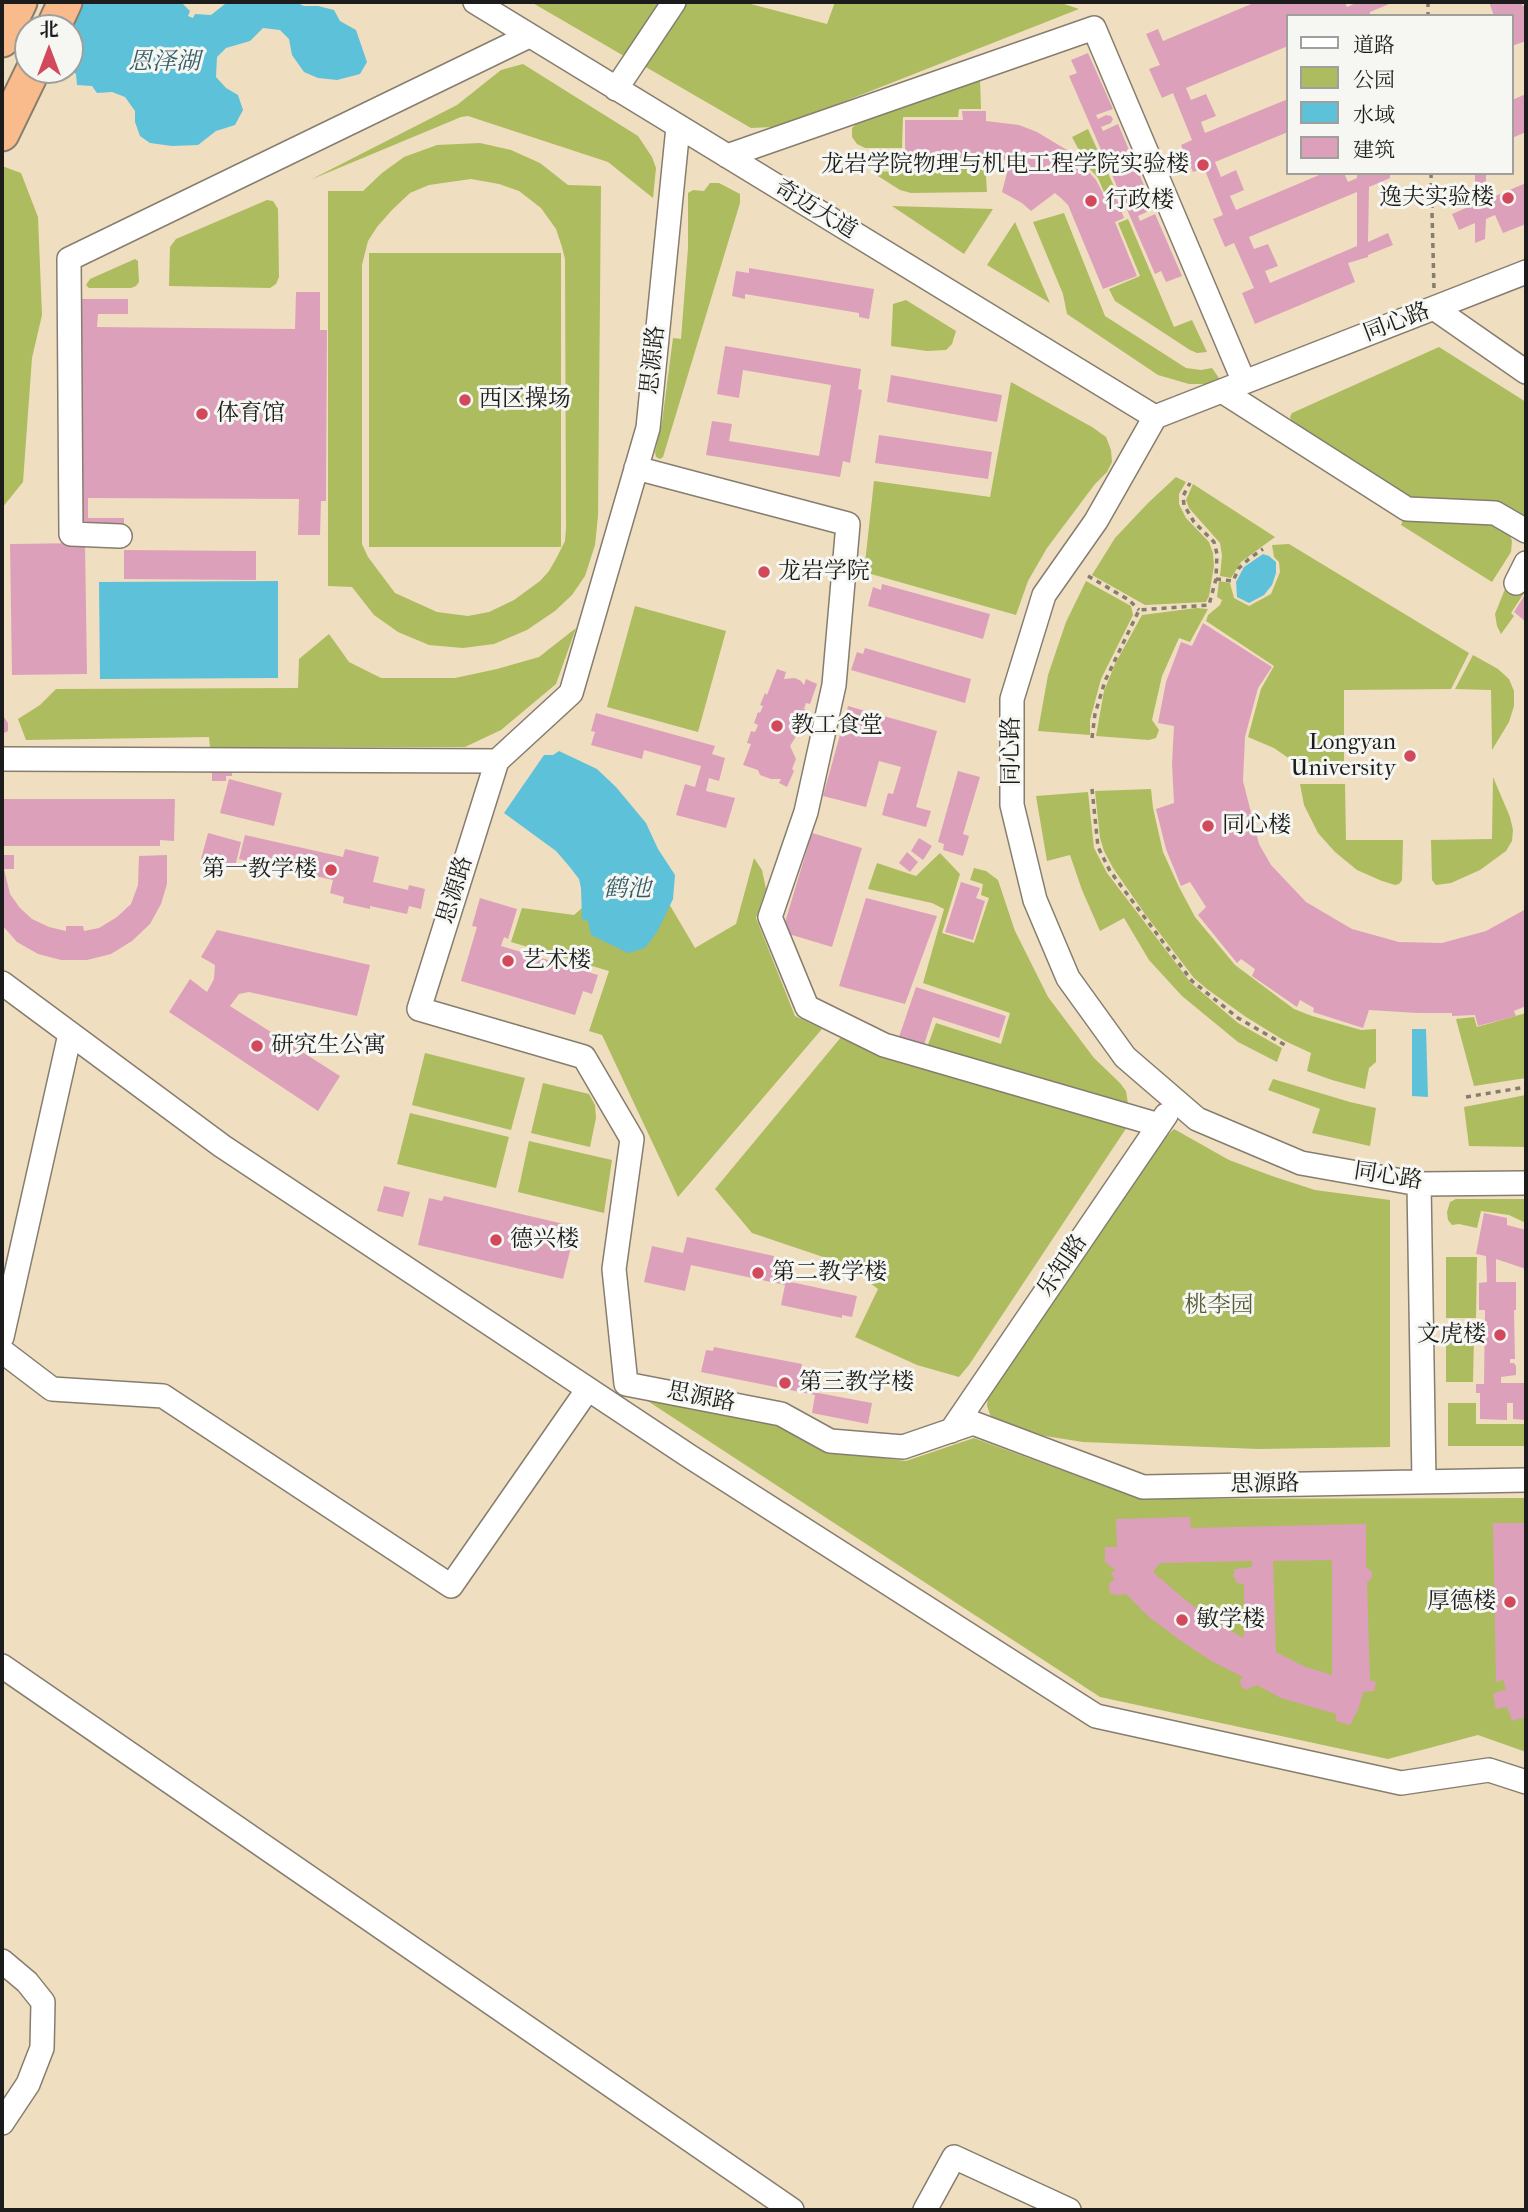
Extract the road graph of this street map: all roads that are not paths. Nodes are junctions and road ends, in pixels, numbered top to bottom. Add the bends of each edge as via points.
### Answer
1 (20, 2) edge
2 (474, 2) edge
3 (674, 2) edge
4 (529, 36) junction
5 (2, 40) edge
6 (26, 84) edge
7 (616, 89) junction
8 (678, 127) junction
9 (2, 134) edge
10 (727, 156) junction
11 (1526, 272) edge
12 (1434, 308) junction
13 (1526, 372) edge
14 (1244, 382) junction
15 (1222, 391) junction
16 (1155, 417) junction
17 (636, 468) junction
18 (1526, 531) edge
19 (120, 536) dead end
20 (2, 760) edge
21 (497, 761) junction
22 (2, 983) edge
23 (70, 1034) junction
24 (1175, 1101) junction
25 (1159, 1125) junction
26 (1526, 1183) edge
27 (1419, 1184) junction
28 (2, 1337) edge
29 (2, 1351) edge
30 (588, 1389) junction
31 (951, 1431) junction
32 (1526, 1480) edge
33 (1424, 1482) junction
34 (2, 1666) edge
35 (1526, 1782) edge
36 (2, 1961) edge
37 (2, 2123) edge
38 (792, 2210) edge
39 (925, 2210) edge
40 (1069, 2210) edge

1 - 5 highway
2 - 4 street, 奇迈大道
3 - 7 street
4 - 7 street, 奇迈大道
4 - 19 street via 69,259 71,534
6 - 9 highway
7 - 8 street, 奇迈大道
8 - 10 street, 奇迈大道
8 - 17 street, 思源路 via 648,428
10 - 14 street via 1094,28
10 - 16 street, 奇迈大道
11 - 12 street, 同心路
12 - 13 street
12 - 14 street, 同心路
14 - 15 street, 同心路
15 - 16 street, 同心路
15 - 18 street via 1407,509 1495,513
16 - 24 street, 同心路 via 1096,521 1044,595 1012,699 1012,805 1035,900 1068,978 1125,1056
17 - 21 street, 思源路 via 571,692
17 - 25 street via 848,524 834,685 806,812 770,917 807,1007 884,1045
20 - 21 street
21 - 31 street, 思源路 via 419,1009 584,1057 632,1139 614,1269 626,1384 781,1414 830,1441 903,1447
22 - 23 street
23 - 28 street
23 - 30 street via 222,1146
24 - 25 street, 乐知路
24 - 27 street, 同心路 via 1197,1119 1301,1163
25 - 31 street, 乐知路
26 - 27 street, 同心路
27 - 33 street
29 - 30 street via 52,1390 163,1396 451,1586
30 - 35 street via 1096,1716 1401,1783 1489,1770
31 - 33 street, 思源路 via 973,1423 1143,1487
32 - 33 street, 思源路
34 - 38 street
36 - 37 street via 43,2002 42,2048 28,2084
39 - 40 street via 954,2157

